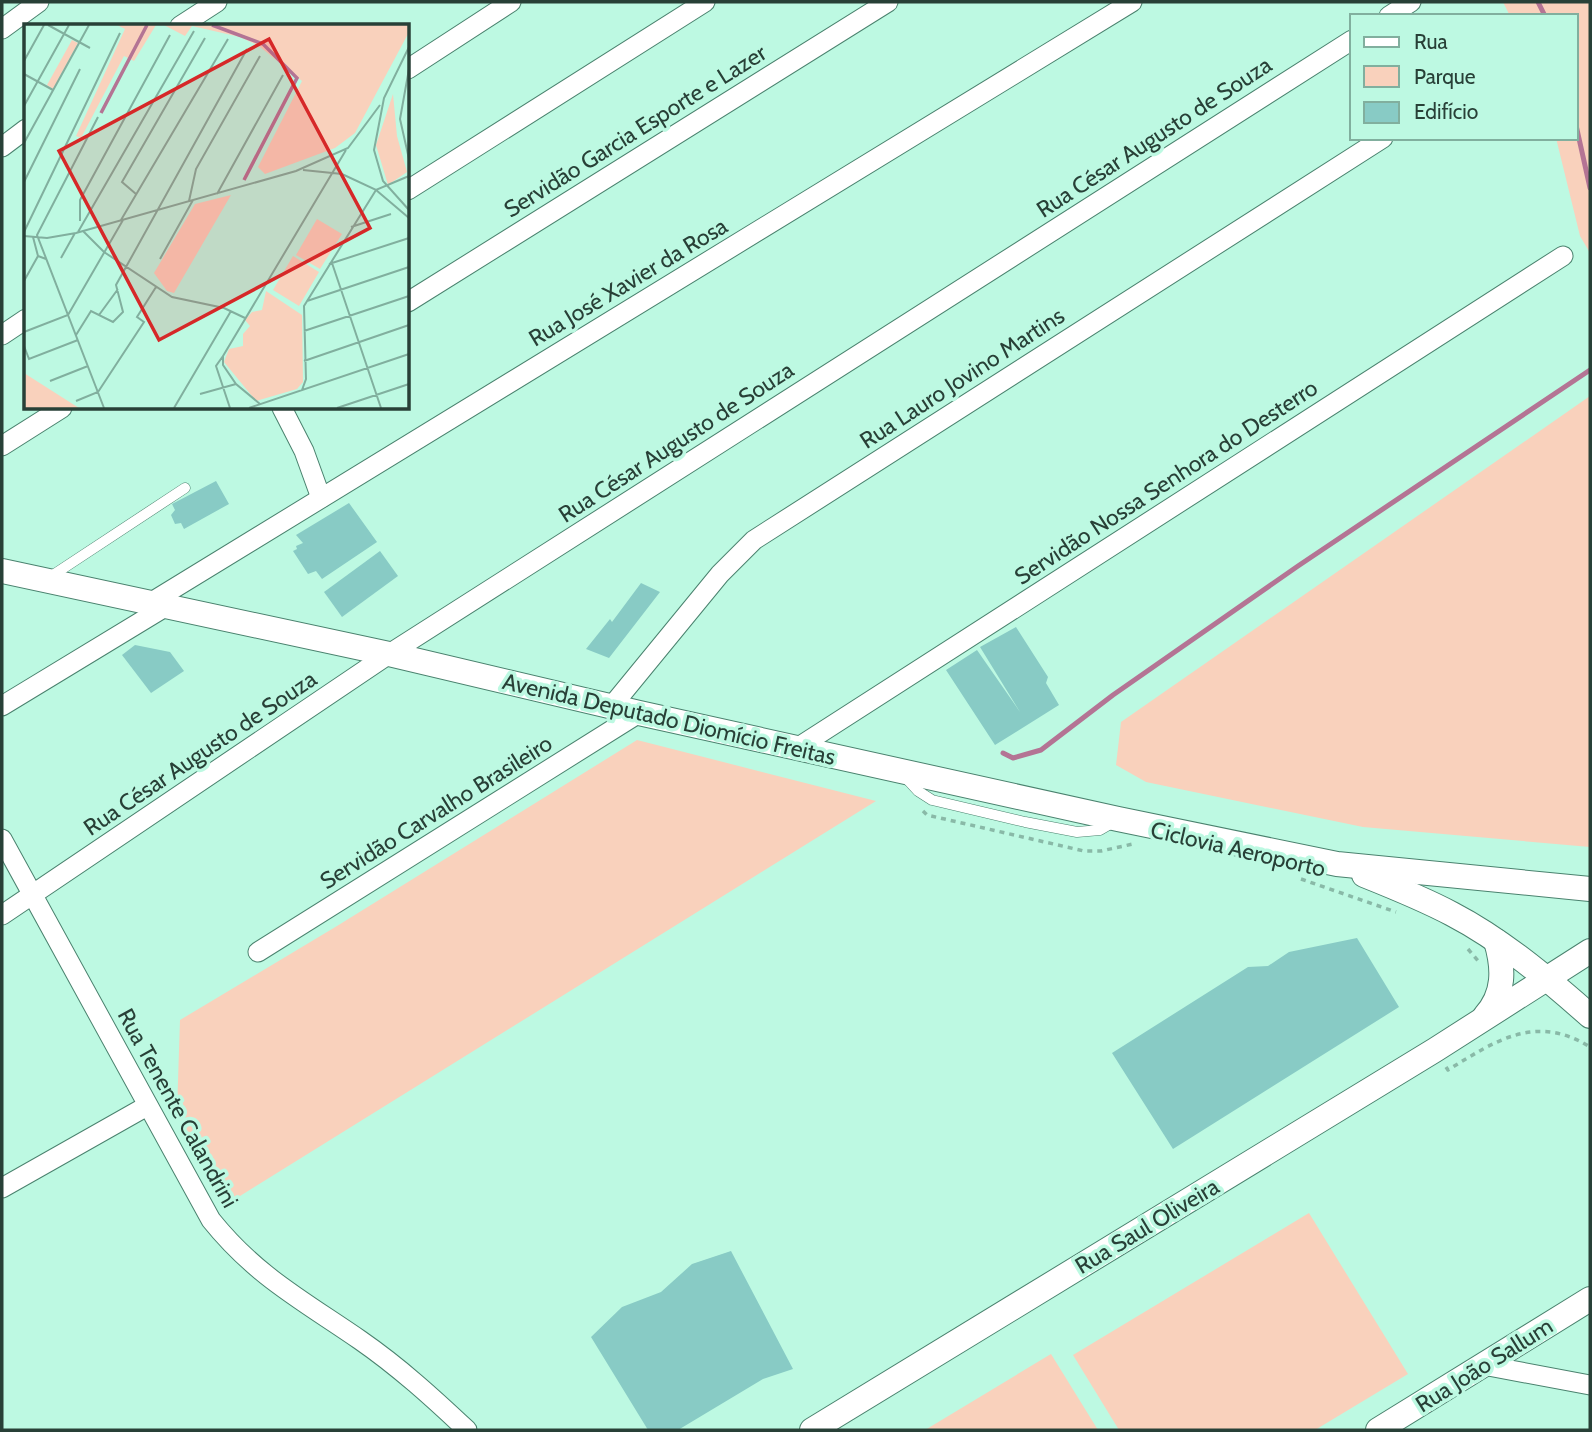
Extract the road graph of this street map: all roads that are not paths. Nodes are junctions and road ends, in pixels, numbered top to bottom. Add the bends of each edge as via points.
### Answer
1 (39, 2) edge
2 (217, 2) edge
3 (511, 2) edge
4 (705, 2) edge
5 (888, 2) edge
6 (1132, 2) edge
7 (1411, 2) edge
8 (1393, 14) edge
9 (183, 24) edge
10 (2, 29) edge
11 (1350, 41) edge
12 (410, 68) edge
13 (24, 130) edge
14 (1380, 140) edge
15 (2, 147) edge
16 (410, 189) edge
17 (1563, 256) dead end
18 (410, 301) edge
19 (24, 320) edge
20 (2, 335) edge
21 (59, 410) edge
22 (283, 410) edge
23 (2, 446) edge
24 (185, 488) dead end
25 (321, 498) junction
26 (2, 571) edge
27 (44, 581) junction
28 (158, 605) junction
29 (389, 654) junction
30 (2, 706) edge
31 (611, 707) junction
32 (639, 713) junction
33 (797, 748) junction
34 (2, 839) edge
35 (1337, 864) junction
36 (1590, 889) edge
37 (32, 896) junction
38 (2, 915) edge
39 (1496, 941) junction
40 (1590, 951) edge
41 (258, 952) dead end
42 (1545, 979) junction
43 (1590, 1016) edge
44 (1481, 1020) junction
45 (147, 1105) junction
46 (2, 1188) edge
47 (1590, 1299) edge
48 (1483, 1365) junction
49 (1590, 1385) edge
50 (467, 1430) edge
51 (812, 1430) edge
52 (1378, 1430) edge

1 - 10 street
2 - 9 street
3 - 12 street
4 - 16 street
5 - 18 street, Servidão Garcia Esporte e Lazer
6 - 25 street, Rua José Xavier da Rosa
7 - 8 street
11 - 29 street, Rua César Augusto de Souza
13 - 15 street
14 - 31 street, Rua Lauro Jovino Martins via 754,540 720,574
17 - 33 street, Servidão Nossa Senhora do Desterro
19 - 20 street
21 - 23 street
22 - 25 street
24 - 27 lane
25 - 28 street, Rua José Xavier da Rosa
26 - 27 street, Avenida Deputado Diomício Freitas
27 - 28 street, Avenida Deputado Diomício Freitas
28 - 29 street, Avenida Deputado Diomício Freitas
28 - 30 street, Rua José Xavier da Rosa
29 - 31 street, Avenida Deputado Diomício Freitas
29 - 37 street, Rua César Augusto de Souza
31 - 32 street, Avenida Deputado Diomício Freitas
32 - 33 street, Avenida Deputado Diomício Freitas
32 - 41 street, Servidão Carvalho Brasileiro
33 - 35 street, Avenida Deputado Diomício Freitas
34 - 37 street, Rua Tenente Calandrini
35 - 36 street, Avenida Deputado Diomício Freitas
35 - 39 street, Avenida Deputado Diomício Freitas via 1452,914
37 - 38 street, Rua César Augusto de Souza
37 - 45 street, Rua Tenente Calandrini
39 - 42 street, Avenida Deputado Diomício Freitas
39 - 44 street, Rua Saul Oliveira via 1502,966 1500,992
40 - 42 street, Rua Saul Oliveira
42 - 43 street, Avenida Deputado Diomício Freitas
42 - 44 street, Rua Saul Oliveira
44 - 51 street, Rua Saul Oliveira
45 - 46 street
45 - 50 street, Rua Tenente Calandrini via 211,1220 243,1258 400,1370
47 - 48 street, Rua João Sallum
48 - 49 street
48 - 52 street, Rua João Sallum

